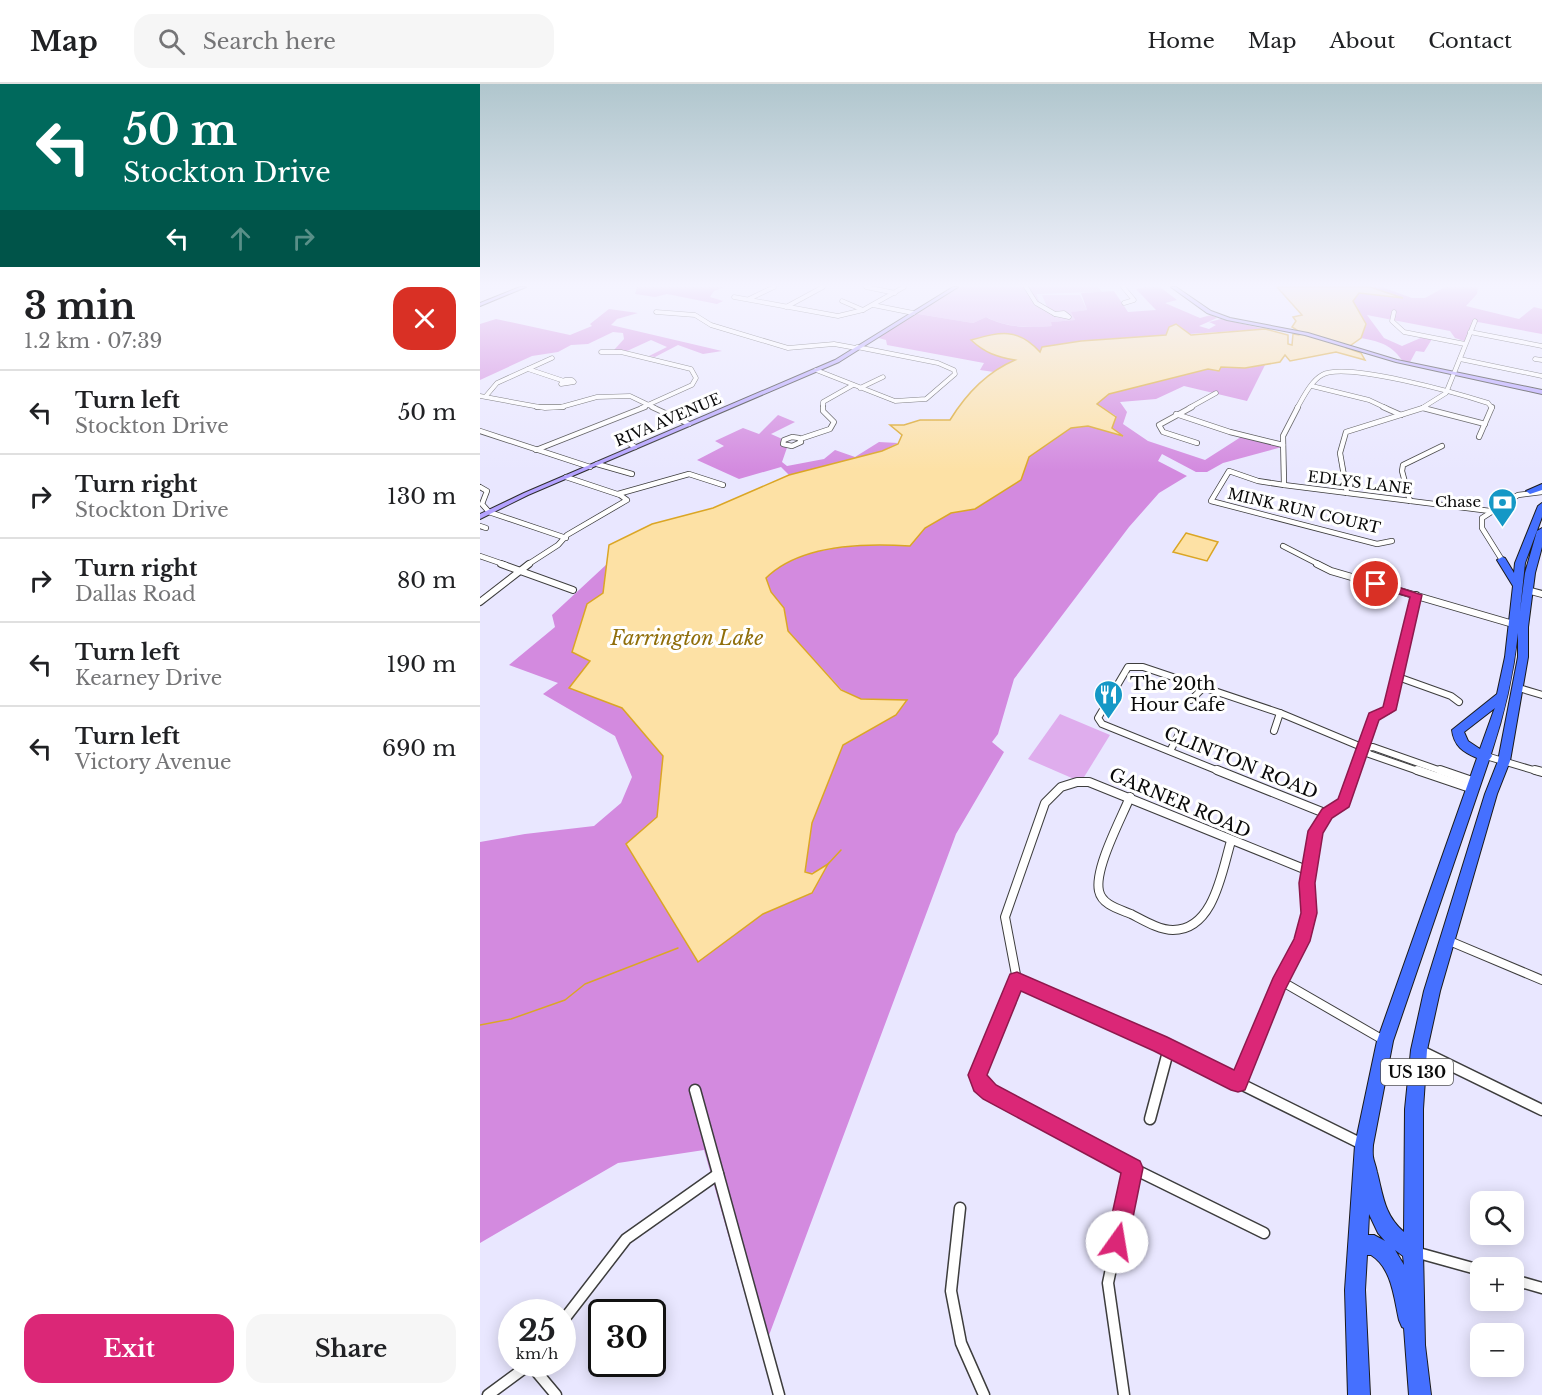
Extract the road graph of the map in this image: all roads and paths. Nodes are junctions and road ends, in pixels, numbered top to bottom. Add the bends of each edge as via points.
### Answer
1 (855, 348) edge
2 (863, 348) edge
3 (1349, 348) edge
4 (1464, 348) edge
5 (601, 352) dead end
6 (552, 358) dead end
7 (1460, 358) junction
8 (1535, 359) dead end
9 (1542, 360) edge
10 (528, 369) junction
11 (816, 370) junction
12 (1453, 374) junction
13 (1542, 376) edge
14 (883, 377) dead end
15 (564, 381) dead end
16 (853, 385) junction
17 (1312, 386) junction
18 (860, 388) junction
19 (1542, 392) edge
20 (1216, 393) dead end
21 (1446, 393) junction
22 (480, 396) edge
23 (486, 396) junction
24 (649, 405) junction
25 (1423, 408) junction
26 (1176, 414) junction
27 (1401, 415) junction
28 (689, 424) junction
29 (1485, 424) junction
30 (480, 431) edge
31 (1479, 437) dead end
32 (621, 438) dead end
33 (800, 439) dead end
34 (1197, 443) dead end
35 (1283, 445) junction
36 (1442, 446) dead end
37 (635, 447) junction
38 (536, 450) junction
39 (597, 464) junction
40 (590, 467) junction
41 (1229, 471) joint
42 (632, 474) dead end
43 (566, 477) junction
44 (723, 485) dead end
45 (1284, 485) junction
46 (480, 487) edge
47 (1542, 490) edge
48 (1530, 491) joint
49 (1347, 493) junction
50 (616, 495) junction
51 (1410, 501) junction
52 (1542, 506) edge
53 (1490, 511) junction
54 (489, 512) junction
55 (480, 517) edge
56 (1542, 531) edge
57 (566, 538) junction
58 (1392, 541) dead end
59 (1283, 546) dead end
60 (480, 556) edge
61 (1502, 560) junction
62 (1520, 563) junction
63 (520, 570) junction
64 (1516, 584) junction
65 (573, 590) dead end
66 (1527, 591) junction
67 (1542, 594) edge
68 (1416, 595) junction
69 (480, 602) edge
70 (1518, 625) junction
71 (1398, 677) junction
72 (1204, 687) junction
73 (1519, 688) junction
74 (1504, 695) junction
75 (1542, 695) edge
76 (1191, 700) dead end
77 (1459, 702) dead end
78 (1280, 714) junction
79 (1274, 731) dead end
80 (1178, 736) dead end
81 (1364, 748) junction
82 (1170, 751) junction
83 (1486, 756) junction
84 (1504, 760) junction
85 (1542, 772) edge
86 (1474, 786) junction
87 (1130, 797) junction
88 (1327, 814) junction
89 (1231, 841) junction
90 (1309, 871) junction
91 (1447, 940) junction
92 (1542, 980) edge
93 (1017, 981) junction
94 (1281, 981) junction
95 (1385, 1041) junction
96 (1169, 1048) junction
97 (1419, 1050) junction
98 (1238, 1083) junction
99 (695, 1090) dead end
100 (1542, 1110) edge
101 (1150, 1119) dead end
102 (1364, 1145) junction
103 (1132, 1168) junction
104 (718, 1174) junction
105 (960, 1208) dead end
106 (1264, 1233) dead end
107 (1358, 1245) junction
108 (1413, 1251) junction
109 (1470, 1267) edge
110 (1524, 1283) edge
111 (1542, 1288) edge
112 (576, 1304) edge
113 (1415, 1345) junction
114 (512, 1377) edge
115 (541, 1377) edge
116 (488, 1395) edge
117 (556, 1395) edge
118 (779, 1395) edge
119 (984, 1395) edge
120 (1124, 1395) edge
121 (1359, 1395) edge
122 (1420, 1395) edge

1 - 11 street, RIVA AVENUE via 837,362
2 - 18 street via 938,363 955,374 932,396 920,400 895,401
3 - 12 street
4 - 7 street
5 - 24 street via 621,352 683,366 696,375 692,385
6 - 10 street
7 - 12 street
7 - 13 street
8 - 9 street
10 - 15 street
10 - 23 street via 497,383
11 - 16 street
11 - 28 street, RIVA AVENUE
12 - 19 street
12 - 21 street
14 - 18 street
16 - 18 street
16 - 33 street via 823,402 823,411 834,422 830,429
17 - 21 street via 1320,375 1345,371
17 - 27 street via 1369,400
17 - 35 street via 1285,431
20 - 26 street
21 - 25 street
21 - 29 street via 1490,404
22 - 23 street
23 - 24 street via 545,408 613,394 630,396
24 - 28 street
24 - 38 street
25 - 27 street
25 - 29 street
26 - 34 street via 1159,425 1161,429
26 - 35 street
27 - 49 street via 1346,432 1341,438 1339,453
28 - 37 street, RIVA AVENUE
29 - 31 street
30 - 38 street
32 - 37 street
35 - 45 street
36 - 51 street via 1403,465
37 - 39 street, RIVA AVENUE
38 - 40 street
39 - 40 street, RIVA AVENUE
39 - 42 street
40 - 43 street, RIVA AVENUE
41 - 45 street, EDLYS LANE
41 - 58 street, MINK RUN COURT via 1211,501 1377,544
43 - 50 street
43 - 54 street, RIVA AVENUE
44 - 50 street via 689,474
45 - 49 street, EDLYS LANE
46 - 54 street via 487,491 482,504
47 - 48 highway
48 - 53 street
49 - 51 street, EDLYS LANE
50 - 57 street via 627,499
51 - 53 street, EDLYS LANE
52 - 62 highway, US 130
53 - 61 street via 1481,524
54 - 55 street, RIVA AVENUE
54 - 57 street
56 - 66 highway, US 130
57 - 63 street
59 - 68 street via 1331,571
60 - 63 street
61 - 62 highway
61 - 64 highway
62 - 64 highway, US 130
63 - 65 street
63 - 69 street
64 - 70 highway, US 130
66 - 67 street
66 - 70 highway, US 130
68 - 70 street
68 - 71 street
70 - 73 highway, US 130 via 1523,657
70 - 74 highway, US 130
71 - 77 street
71 - 81 street via 1389,710 1374,717
72 - 76 street
72 - 78 street
72 - 82 street, CLINTON ROAD via 1136,666 1128,667 1098,718 1102,724
73 - 75 street
73 - 84 highway, US 130
74 - 83 highway, US 130
74 - 83 highway via 1458,730 1464,746
78 - 79 street
78 - 81 street
80 - 82 street
81 - 86 street via 1369,754
81 - 88 street via 1344,803
82 - 88 street, CLINTON ROAD
83 - 84 street
83 - 86 highway, US 130
84 - 85 street
84 - 91 highway, US 130
86 - 95 highway, US 130
87 - 89 street, GARNER ROAD
87 - 89 street via 1098,877 1104,902 1172,930 1198,922 1208,911
87 - 93 street, GARNER ROAD via 1089,782 1077,782 1060,787 1045,803 1005,917
88 - 90 street via 1316,831
89 - 90 street, GARNER ROAD
90 - 94 street via 1309,913 1302,941
91 - 92 street
91 - 97 highway, US 130
93 - 96 street
93 - 103 street via 978,1075 981,1084 989,1092
94 - 95 street
94 - 98 street
95 - 102 highway, US 130
96 - 98 street
96 - 101 street
97 - 100 street
97 - 108 highway, US 130 via 1414,1109
98 - 102 street
99 - 104 street
102 - 107 highway, US 130
102 - 108 highway via 1376,1211 1390,1236
103 - 106 street
103 - 120 street via 1108,1283
104 - 112 street via 626,1239
104 - 118 street
105 - 119 street via 951,1291 961,1343
107 - 113 highway via 1381,1248 1394,1266
107 - 121 highway, US 130 via 1355,1290
108 - 109 street
108 - 113 highway, US 130
110 - 111 street
113 - 122 highway, US 130
114 - 116 street
115 - 117 street

